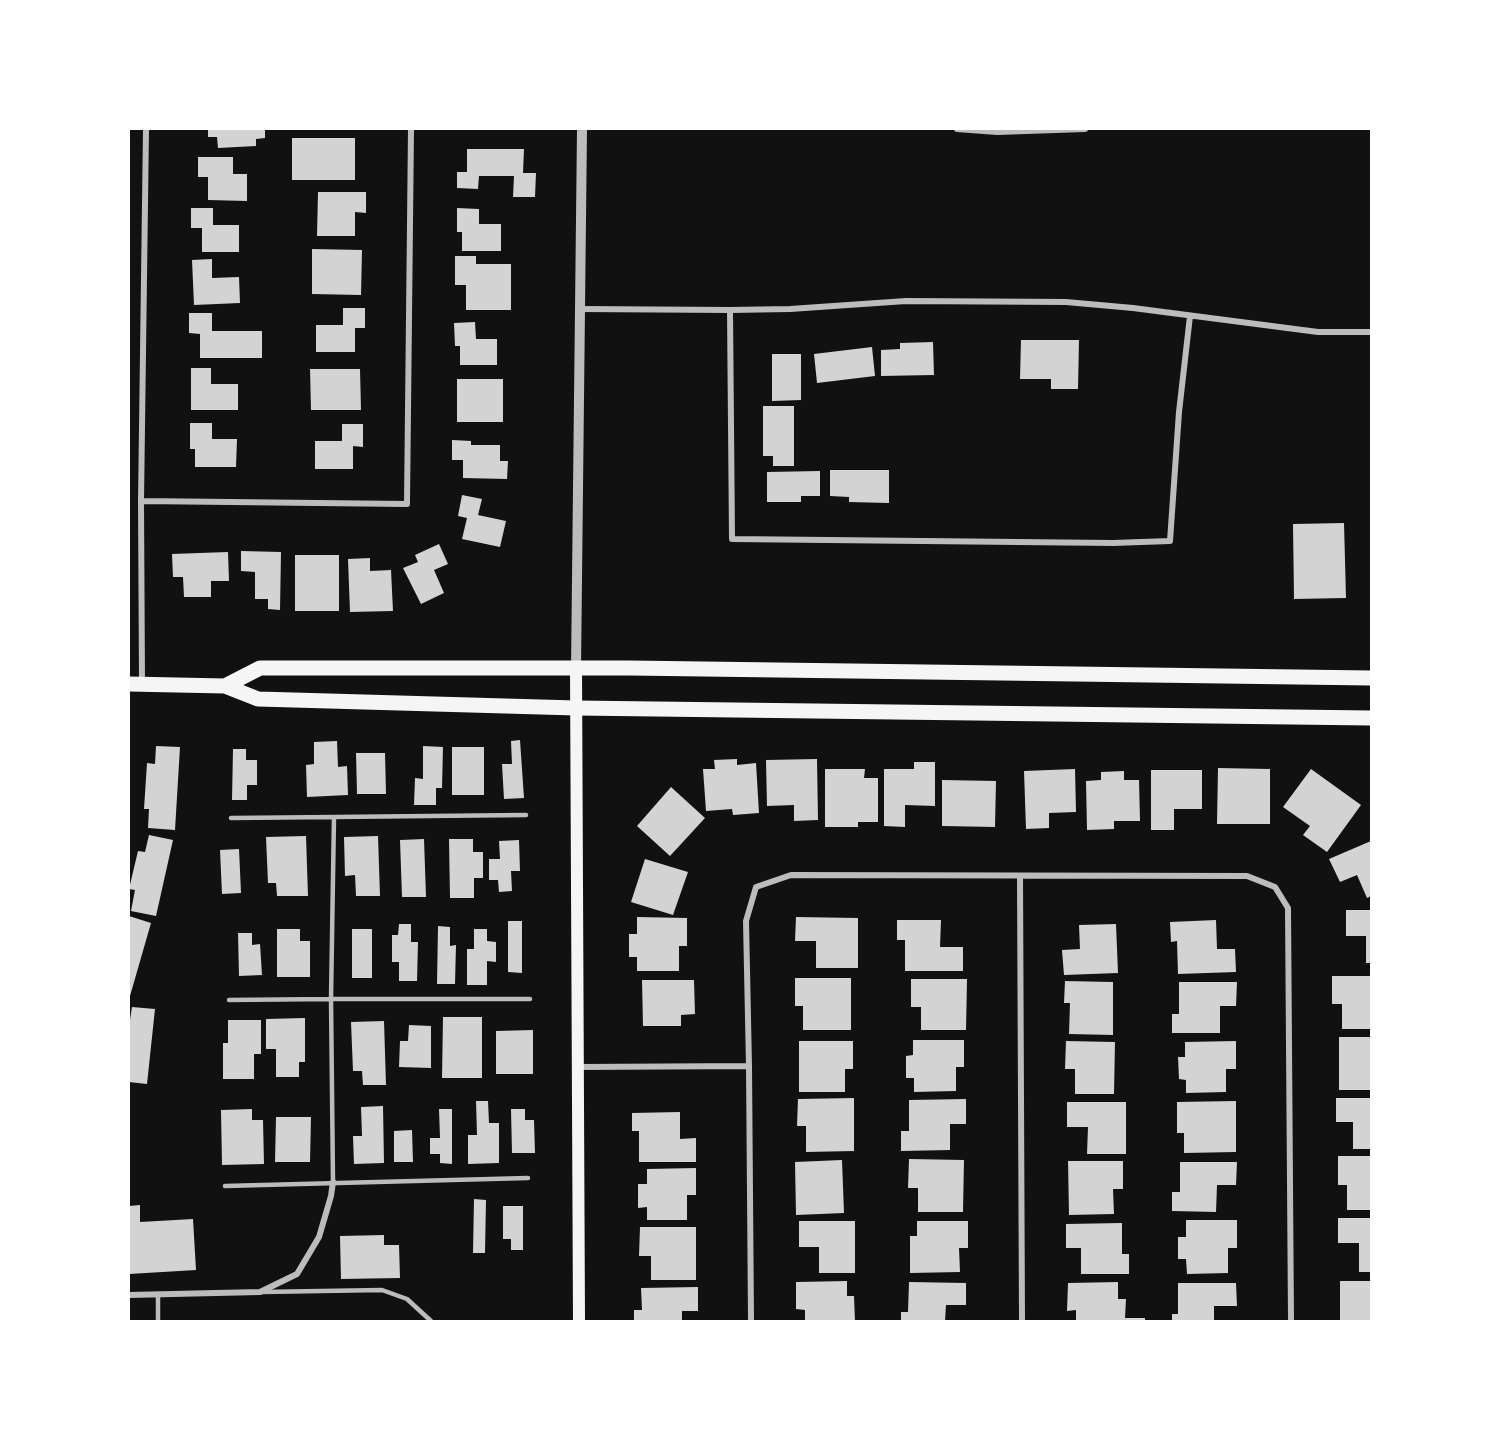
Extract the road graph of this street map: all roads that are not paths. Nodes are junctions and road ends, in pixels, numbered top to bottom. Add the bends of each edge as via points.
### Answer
1 (146, 129) edge
2 (411, 129) edge
3 (582, 129) edge
4 (957, 129) edge
5 (1085, 129) edge
6 (580, 309) junction
7 (730, 310) junction
8 (1190, 316) junction
9 (1371, 332) edge
10 (141, 501) junction
11 (576, 668) junction
12 (1371, 678) edge
13 (135, 684) edge
14 (225, 686) junction
15 (576, 708) junction
16 (1371, 718) edge
17 (526, 816) dead end
18 (231, 818) dead end
19 (334, 818) junction
20 (1020, 876) junction
21 (331, 999) junction
22 (530, 999) dead end
23 (229, 1000) dead end
24 (749, 1066) junction
25 (579, 1067) junction
26 (528, 1178) dead end
27 (333, 1182) junction
28 (225, 1186) dead end
29 (260, 1292) junction
30 (158, 1294) junction
31 (129, 1295) edge
32 (158, 1321) edge
33 (431, 1321) edge
34 (579, 1321) edge
35 (751, 1321) edge
36 (1022, 1321) edge
37 (1291, 1321) edge

1 - 10 street
2 - 10 street via 407,504
3 - 6 street
4 - 5 street
6 - 7 street
6 - 11 street
7 - 8 street via 906,301 1066,302
7 - 8 street via 732,539 1170,541
8 - 9 street via 1318,332
10 - 13 street
11 - 12 main road
11 - 14 main road via 260,668
11 - 15 main road
13 - 14 main road
14 - 15 main road via 258,699
15 - 16 main road
15 - 25 main road
17 - 19 lane
18 - 19 lane
19 - 21 lane
20 - 24 street via 790,875 756,887 746,921
20 - 36 street
20 - 37 street via 1247,876 1275,887 1288,908
21 - 22 lane
21 - 23 lane
21 - 27 lane
24 - 25 street
24 - 35 street
25 - 34 main road
26 - 27 lane
27 - 28 lane
27 - 29 street via 319,1237 297,1274
29 - 30 street
29 - 33 lane via 382,1290 407,1299
30 - 31 street
30 - 32 lane

